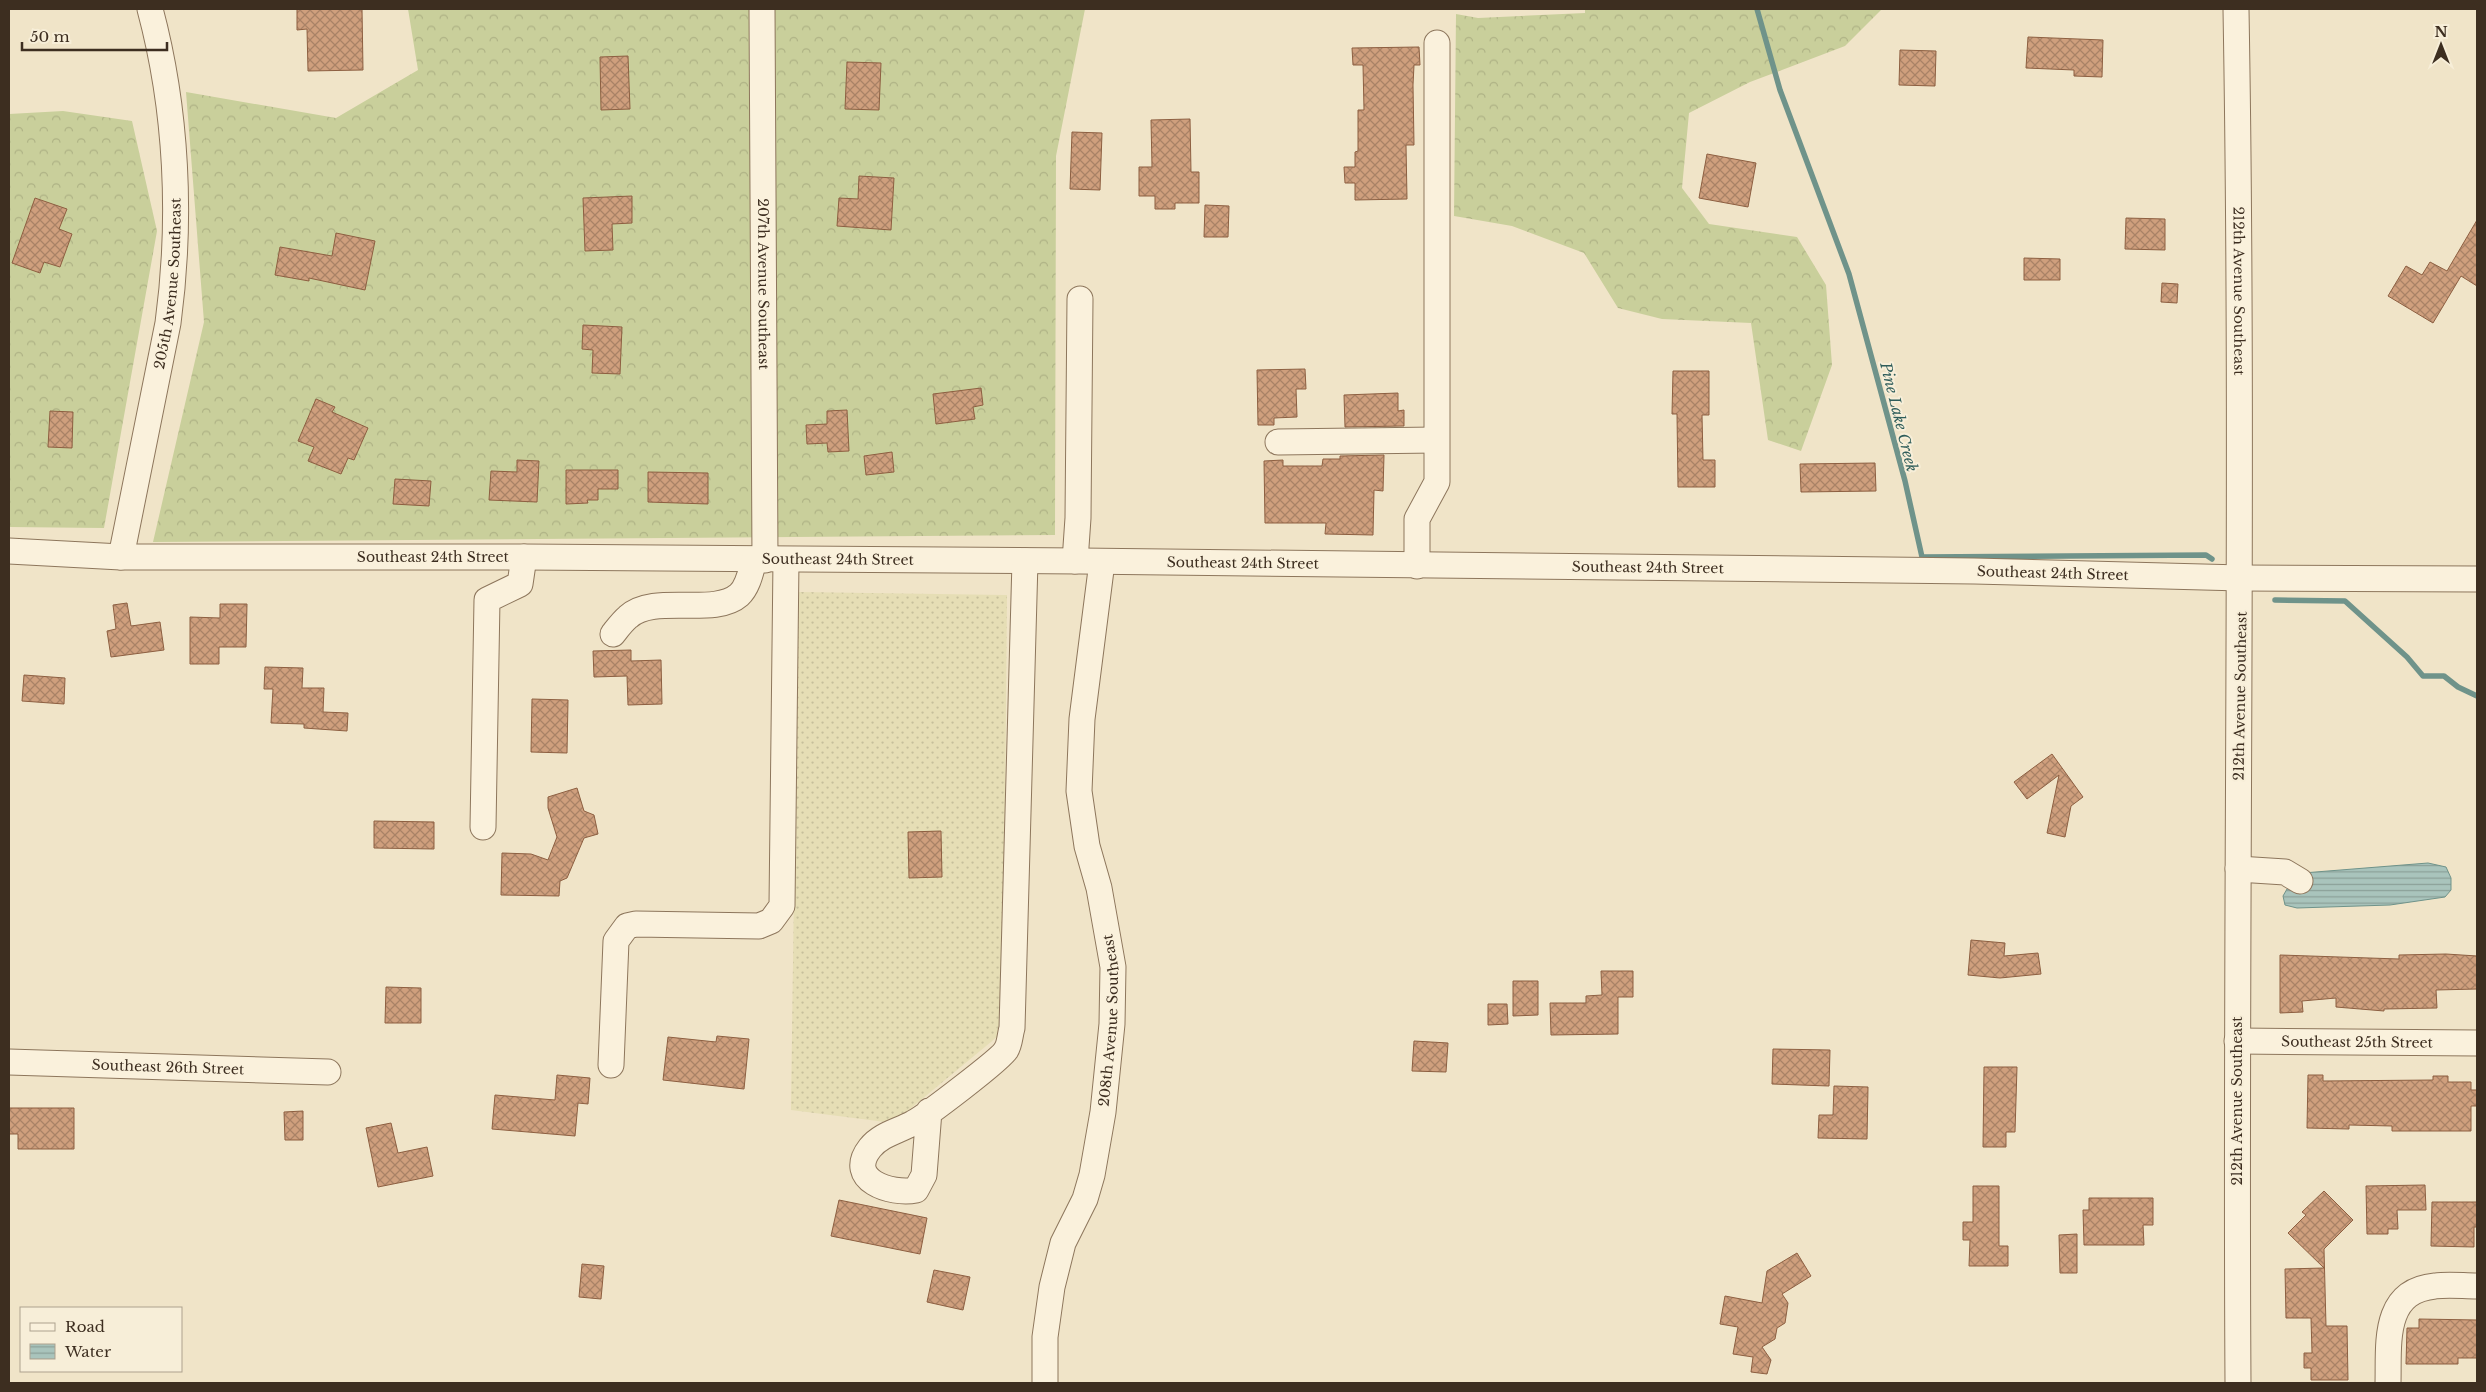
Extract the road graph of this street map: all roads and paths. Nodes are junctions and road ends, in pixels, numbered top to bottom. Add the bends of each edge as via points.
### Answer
1 (150, 9) edge
2 (762, 9) edge
3 (2236, 9) edge
4 (1436, 42) dead end
5 (1080, 299) dead end
6 (1436, 440) junction
7 (1278, 442) dead end
8 (9, 550) edge
9 (121, 557) junction
10 (524, 557) junction
11 (768, 560) junction
12 (1025, 561) junction
13 (1075, 561) junction
14 (1102, 562) junction
15 (1417, 566) junction
16 (2241, 578) junction
17 (2477, 579) edge
18 (613, 634) dead end
19 (483, 827) dead end
20 (2238, 869) junction
21 (2300, 881) dead end
22 (2237, 1041) junction
23 (2477, 1043) edge
24 (9, 1062) edge
25 (610, 1065) dead end
26 (328, 1072) dead end
27 (929, 1111) dead end
28 (2477, 1286) edge
29 (1045, 1383) edge
30 (2238, 1383) edge
31 (2388, 1383) edge

1 - 9 street, 205th Avenue Southeast via 165,82 175,163 176,213 168,323
2 - 11 street, 207th Avenue Southeast
3 - 16 street, 212th Avenue Southeast
4 - 6 street
5 - 13 street
6 - 7 street
6 - 15 street via 1437,482 1417,519
8 - 9 street, Southeast 24th Street
9 - 10 street, Southeast 24th Street
10 - 11 street, Southeast 24th Street
10 - 19 street via 520,584 487,600
11 - 12 street, Southeast 24th Street
11 - 18 street via 740,595 731,600 708,605 646,609 629,615
11 - 25 street, 207th Avenue Southeast via 782,906 771,921 759,926 627,926 616,941
12 - 13 street, Southeast 24th Street
12 - 27 street via 1012,1028 1007,1050
13 - 14 street, Southeast 24th Street
14 - 15 street, Southeast 24th Street
14 - 29 street, 208th Avenue Southeast via 1082,719 1079,790 1087,846 1099,888 1112,958 1112,1024 1103,1112 1092,1175 1085,1199 1063,1243 1052,1287 1045,1338
15 - 16 street, Southeast 24th Street via 1974,571
16 - 17 street, Southeast 24th Street
16 - 20 street, 212th Avenue Southeast
20 - 21 street via 2285,872
20 - 22 street, 212th Avenue Southeast
22 - 23 street, Southeast 25th Street
22 - 30 street, 212th Avenue Southeast
24 - 26 street, Southeast 26th Street
28 - 31 street via 2434,1286 2407,1295 2392,1317

